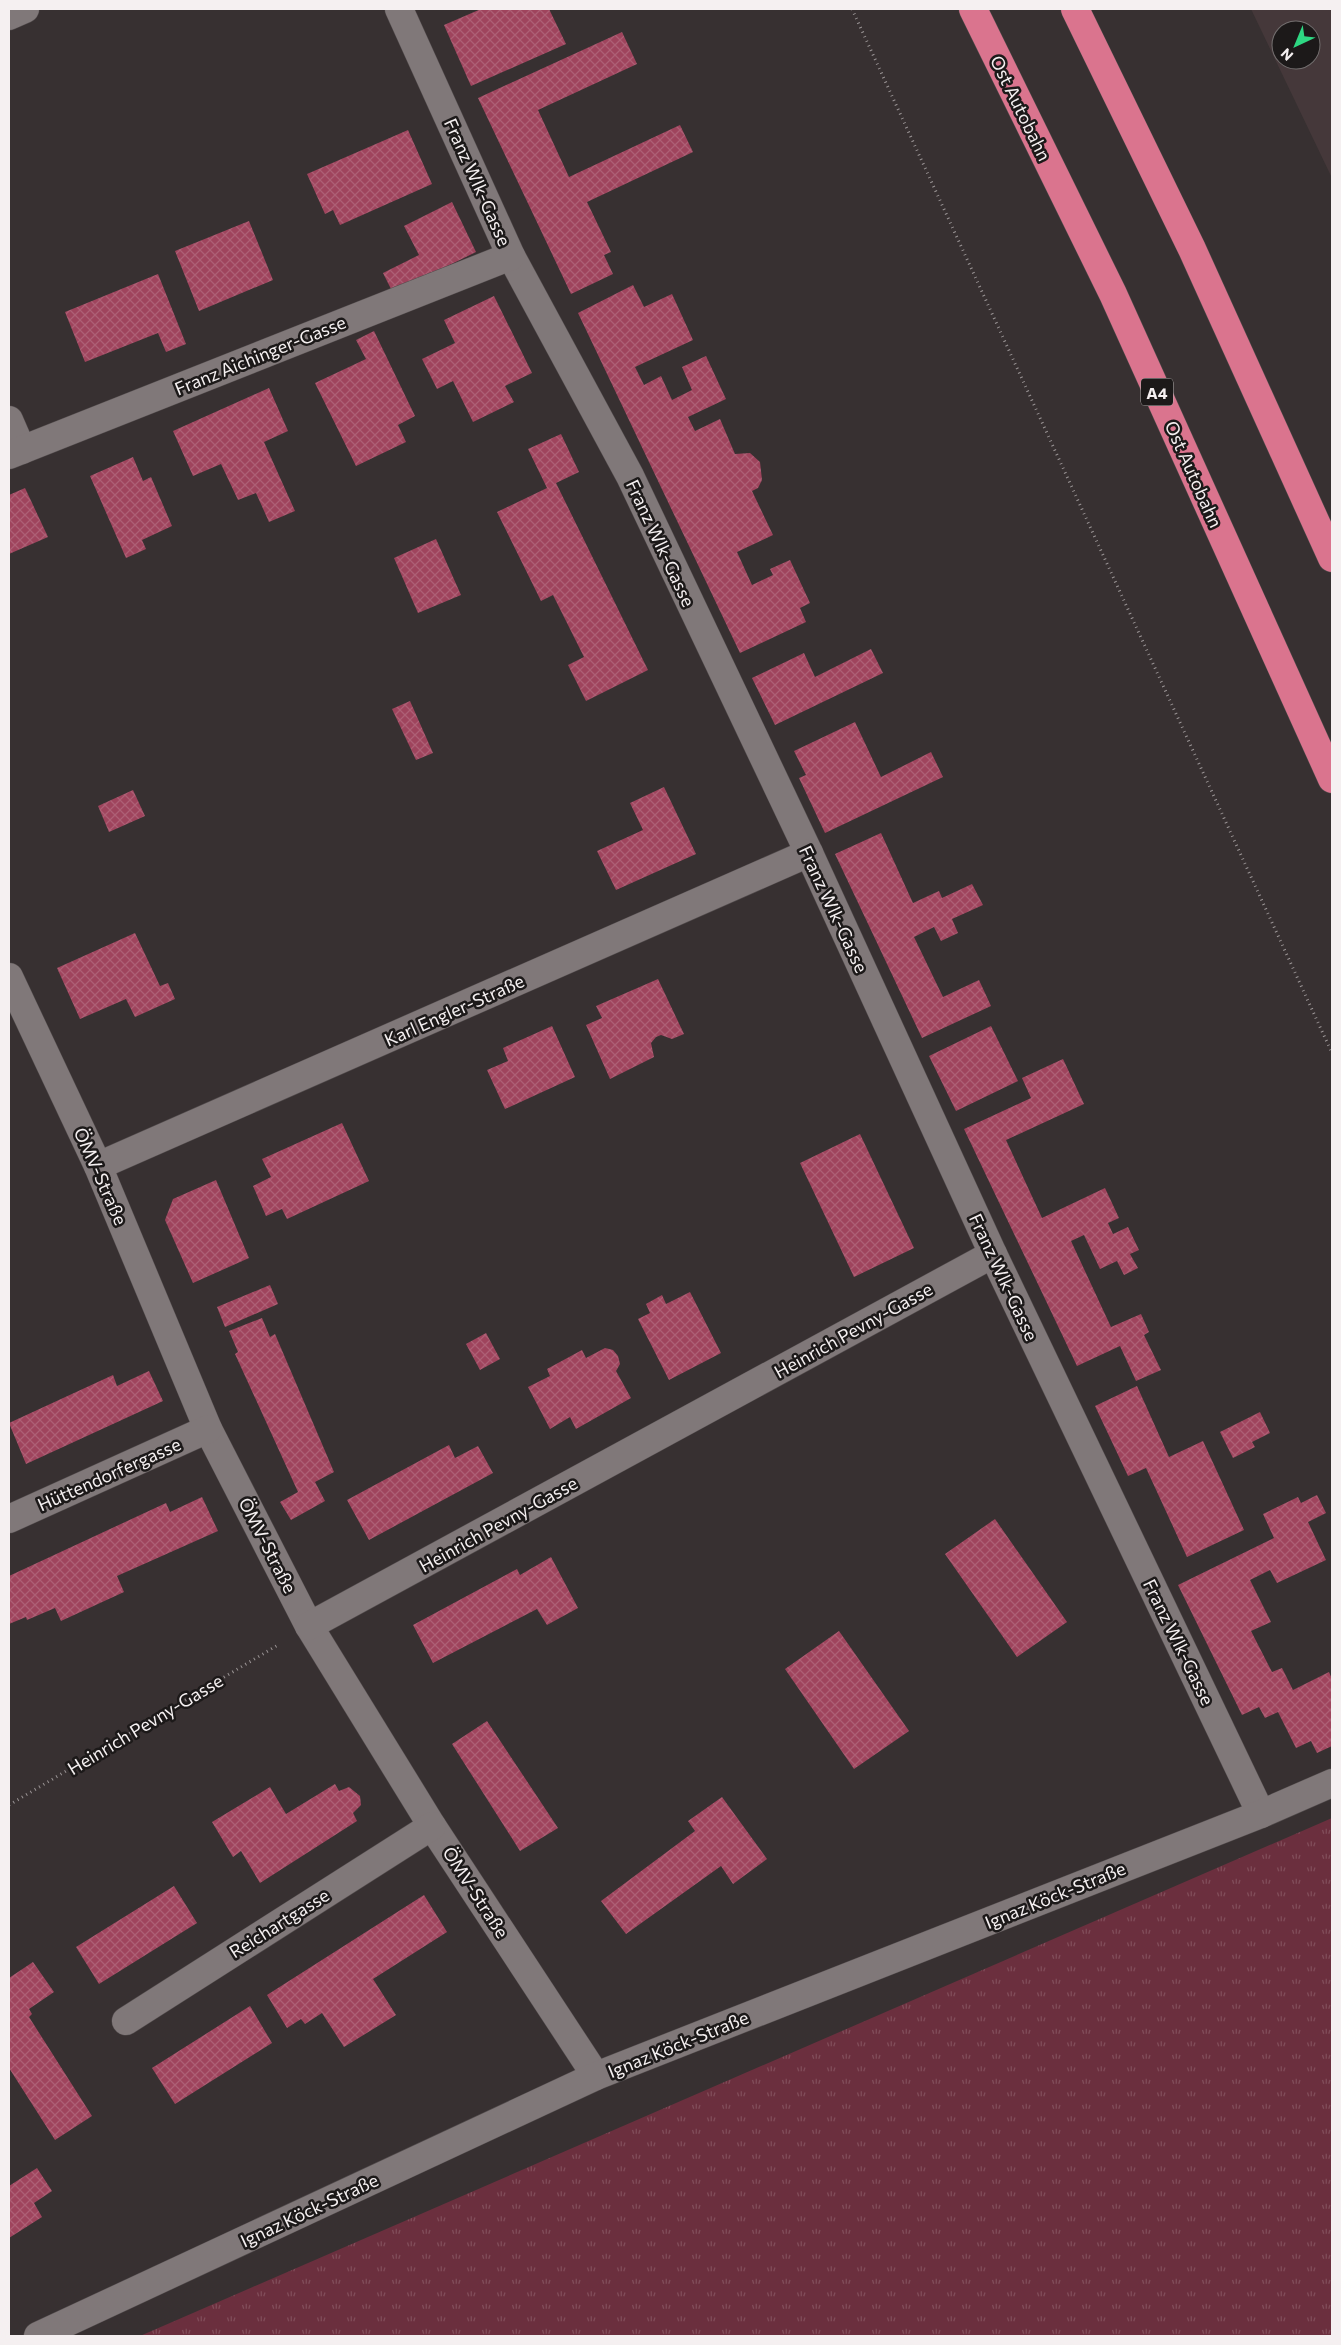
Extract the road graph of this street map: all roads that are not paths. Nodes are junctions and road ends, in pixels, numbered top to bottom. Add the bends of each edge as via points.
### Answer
1 (25, 9) edge
2 (399, 9) edge
3 (973, 9) edge
4 (1075, 9) edge
5 (9, 16) edge
6 (511, 256) junction
7 (9, 420) edge
8 (15, 453) edge
9 (1332, 558) edge
10 (1332, 780) edge
11 (809, 853) junction
12 (9, 977) edge
13 (98, 1166) junction
14 (992, 1254) junction
15 (208, 1429) junction
16 (9, 1519) edge
17 (309, 1626) junction
18 (1332, 1783) edge
19 (1261, 1814) junction
20 (432, 1826) junction
21 (126, 2021) dead end
22 (596, 2076) junction
23 (38, 2336) edge

1 - 5 street
2 - 6 street, Franz Wlk-Gasse
3 - 10 highway, Ost Autobahn / A4 via 1113,294
4 - 9 highway via 1192,249
6 - 8 street, Franz Aichinger-Gasse
6 - 11 street, Franz Wlk-Gasse via 630,476
7 - 8 street
11 - 13 street, Karl Engler-Straße
11 - 14 street, Franz Wlk-Gasse
12 - 13 street, ÖMV-Straße
13 - 15 street, ÖMV-Straße
14 - 17 street, Heinrich Pevny-Gasse
14 - 19 street, Franz Wlk-Gasse
15 - 16 street, Hüttendorfergasse
15 - 17 street, ÖMV-Straße
17 - 20 street, ÖMV-Straße
18 - 19 street, Ignaz Köck-Straße
19 - 22 street, Ignaz Köck-Straße
20 - 21 street, Reichartgasse
20 - 22 street, ÖMV-Straße
22 - 23 street, Ignaz Köck-Straße

